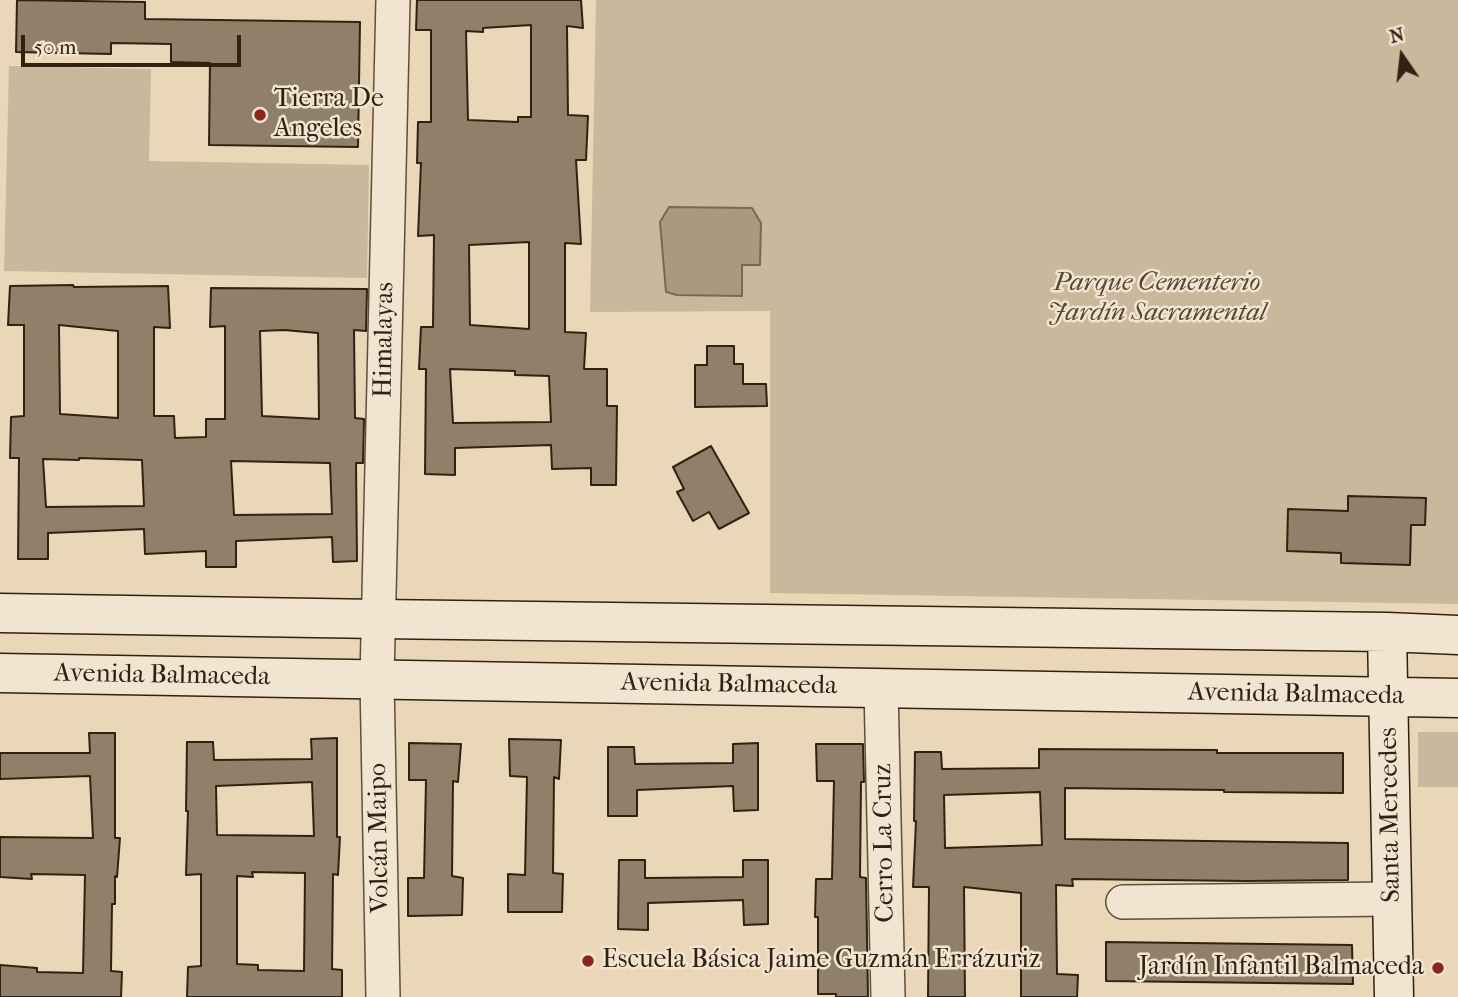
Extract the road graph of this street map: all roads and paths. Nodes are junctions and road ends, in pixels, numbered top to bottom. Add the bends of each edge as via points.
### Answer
1 (393, 0) edge
2 (0, 613) edge
3 (379, 619) junction
4 (1387, 632) junction
5 (1458, 635) edge
6 (0, 673) edge
7 (377, 680) junction
8 (881, 688) junction
9 (1389, 696) junction
10 (1458, 698) edge
11 (1392, 899) junction
12 (1123, 902) dead end
13 (383, 997) edge
14 (888, 997) edge
15 (1394, 997) edge

1 - 3 street, Himalayas
2 - 3 street
3 - 4 street
3 - 7 street, Himalayas
4 - 5 street
4 - 9 street, Santa Mercedes
6 - 7 street, Avenida Balmaceda
7 - 8 street, Avenida Balmaceda
7 - 13 street, Volcán Maipo
8 - 9 street, Avenida Balmaceda
8 - 14 street, Cerro La Cruz
9 - 10 street, Avenida Balmaceda
9 - 11 street, Santa Mercedes
11 - 12 street
11 - 15 street, Santa Mercedes

